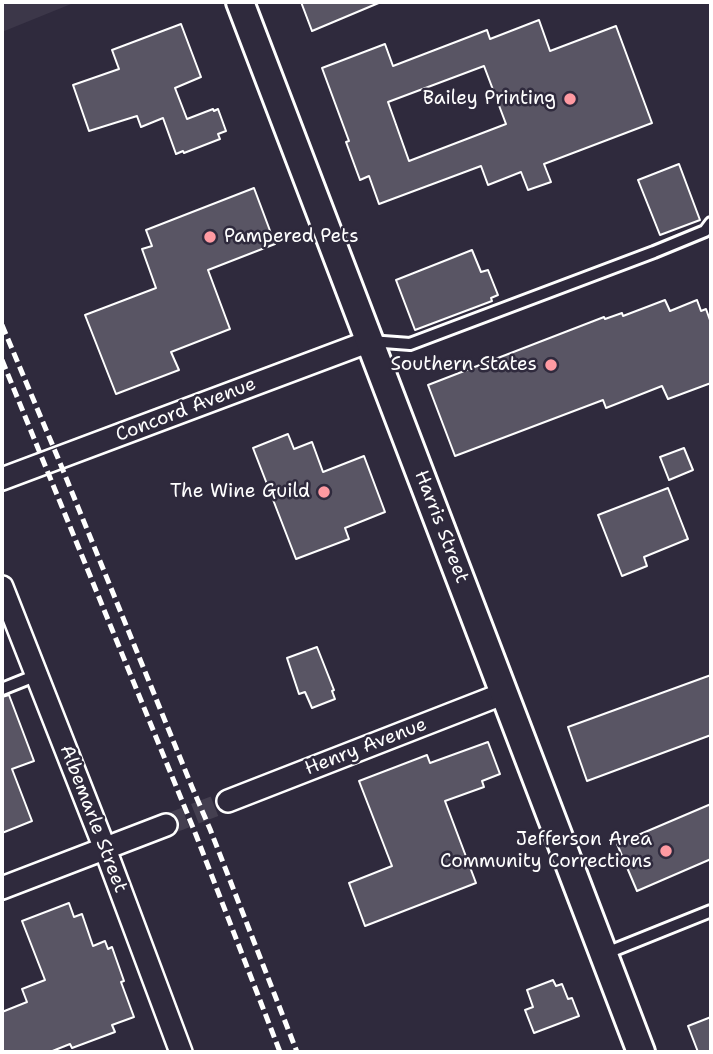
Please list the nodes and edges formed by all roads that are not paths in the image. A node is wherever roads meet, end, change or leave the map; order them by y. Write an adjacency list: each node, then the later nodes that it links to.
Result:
1 (240, 2): 3 (street, Harris Street)
2 (711, 223): 3 (lane)
3 (370, 341): 4 (street, Concord Avenue); 8 (street, Harris Street)
4 (2, 479)
5 (2, 587): 6 (street, Albemarle Street)
6 (37, 675): 7 (lane); 11 (street, Albemarle Street)
7 (2, 689)
8 (505, 694): 9 (street, Henry Avenue); 14 (street, Harris Street)
9 (228, 801)
10 (166, 825): 11 (street)
11 (105, 849): 12 (street); 15 (street, Albemarle Street)
12 (2, 887)
13 (711, 911): 14 (lane)
14 (604, 954): 16 (street, Harris Street)
15 (181, 1052)
16 (641, 1052)

